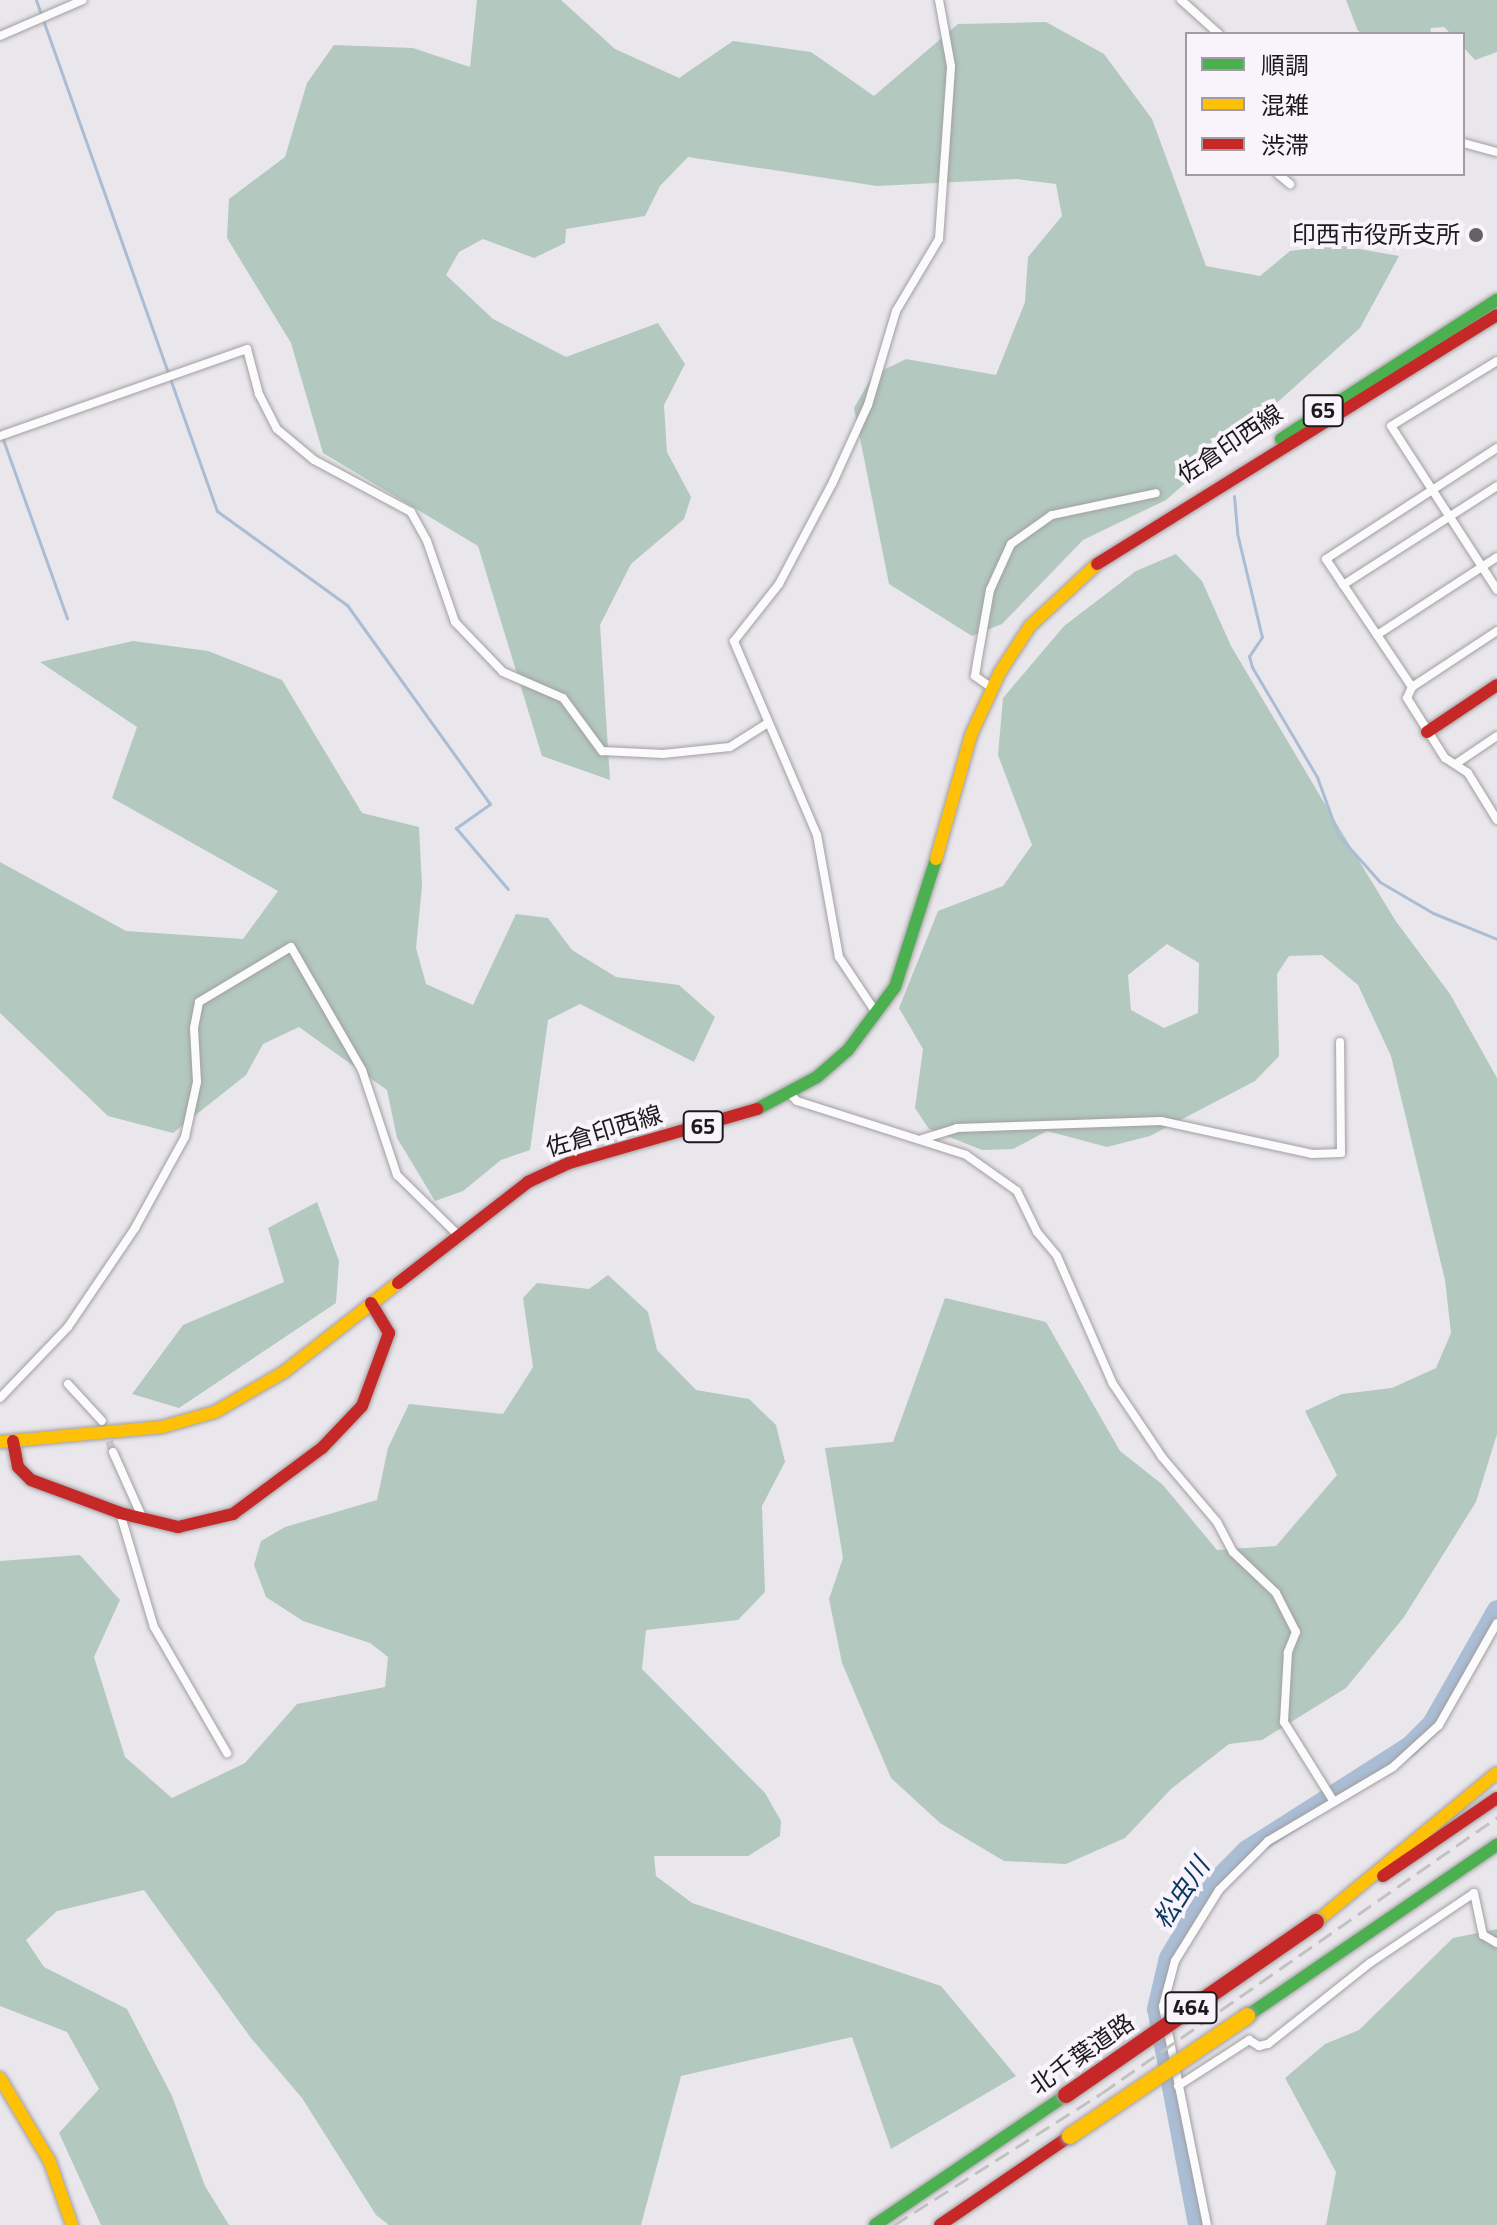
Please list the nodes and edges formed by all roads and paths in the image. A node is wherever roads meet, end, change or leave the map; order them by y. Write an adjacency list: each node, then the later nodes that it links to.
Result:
1 (83, 0): 5 (street)
2 (939, 0): 29 (street)
3 (1181, 0): 4 (street)
4 (1217, 32)
5 (0, 36)
6 (1465, 144): 7 (street)
7 (1497, 152)
8 (1280, 176): 9 (street)
9 (1290, 184)
10 (1497, 300): 19 (main road, 佐倉印西線 / 65)
11 (1497, 315): 19 (main road, 佐倉印西線 / 65)
12 (1497, 361): 16 (street)
13 (0, 436): 29 (street)
14 (1497, 448): 16 (street)
15 (1497, 486): 18 (street)
16 (1433, 490): 18 (street); 22 (street)
17 (1156, 493): 28 (street)
18 (1450, 516): 21 (street); 22 (street)
19 (1152, 527): 28 (main road, 佐倉印西線 / 65)
20 (1497, 557): 21 (street)
21 (1482, 566): 23 (street); 25 (street)
22 (1343, 585): 25 (street)
23 (1497, 590)
24 (1497, 631): 27 (street)
25 (1377, 635): 27 (street)
26 (1497, 685): 30 (main road)
27 (1412, 687): 30 (street)
28 (992, 688): 34 (main road, 佐倉印西線 / 65)
29 (768, 723): 34 (street)
30 (1427, 732): 32 (street)
31 (1497, 736): 32 (street)
32 (1457, 763): 33 (street)
33 (1496, 814)
34 (878, 1015): 36 (main road, 佐倉印西線 / 65)
35 (1340, 1042): 37 (street)
36 (790, 1094): 37 (street); 38 (main road, 佐倉印西線 / 65)
37 (921, 1139): 51 (street)
38 (456, 1233): 39 (main road, 佐倉印西線 / 65); 41 (street)
39 (371, 1303): 43 (main road, 佐倉印西線 / 65); 46 (main road)
40 (68, 1384): 42 (street)
41 (0, 1398)
42 (102, 1421)
43 (6, 1441): 45 (main road)
44 (113, 1452): 46 (street)
45 (120, 1513): 46 (main road); 48 (street)
46 (144, 1520)
47 (1497, 1623): 51 (street)
48 (227, 1753)
49 (1497, 1773): 54 (main road, 北千葉道路 / 464)
50 (1497, 1798): 54 (main road, 北千葉道路 / 464)
51 (1334, 1802): 58 (street)
52 (1497, 1845): 56 (main road, 464)
53 (1497, 1858): 56 (main road, 464)
54 (1316, 1922): 60 (main road, 北千葉道路 / 464, bridge)
55 (1497, 1943): 58 (street)
56 (1288, 1987): 61 (main road, 464, bridge)
57 (0, 2078): 59 (main road)
58 (1178, 2086): 62 (street)
59 (72, 2225)
60 (875, 2225)
61 (940, 2225)
62 (1207, 2225)

